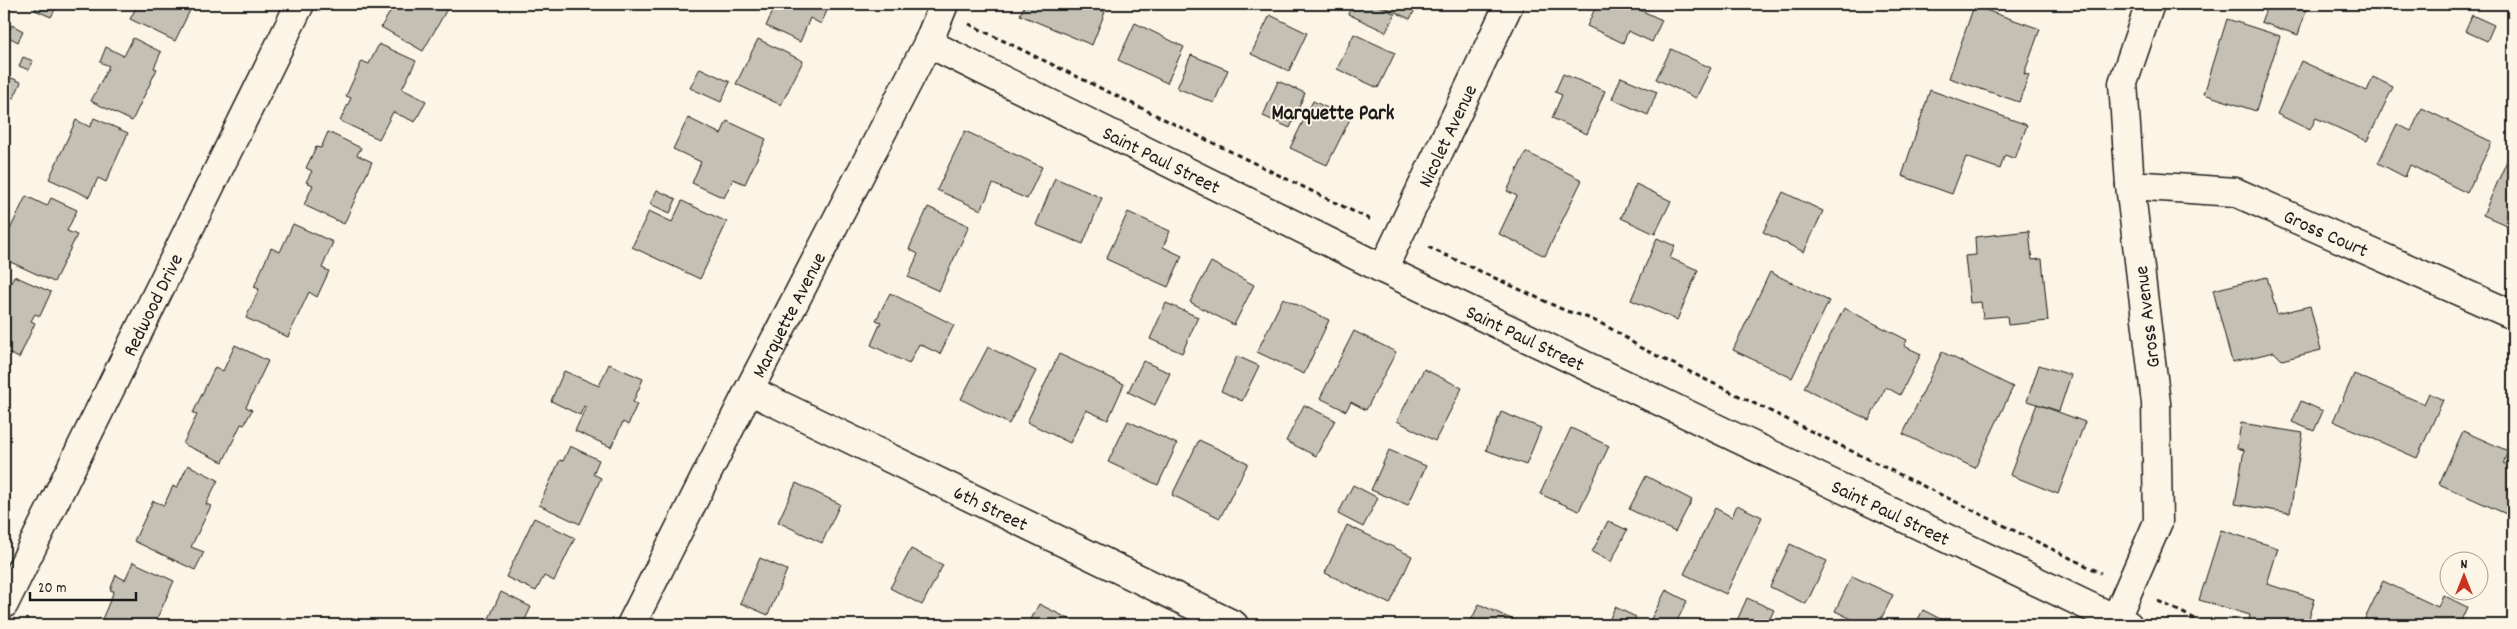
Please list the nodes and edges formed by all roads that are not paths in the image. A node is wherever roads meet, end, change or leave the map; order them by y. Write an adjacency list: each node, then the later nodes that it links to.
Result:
1 (300, 4): 10 (street, Redwood Drive)
2 (1509, 4): 7 (street, Nicolet Avenue)
3 (2150, 4): 6 (street, Gross Avenue)
4 (943, 6): 5 (street, Marquette Avenue)
5 (928, 43): 7 (street, Saint Paul Street); 9 (street, Marquette Avenue)
6 (2130, 185): 8 (street, Gross Court); 12 (street, Gross Avenue)
7 (1383, 269): 12 (street, Saint Paul Street)
8 (2513, 315)
9 (749, 390): 11 (street, 6th Street); 13 (street, Marquette Avenue)
10 (4, 604)
11 (1220, 622)
12 (2119, 623)
13 (631, 625)

